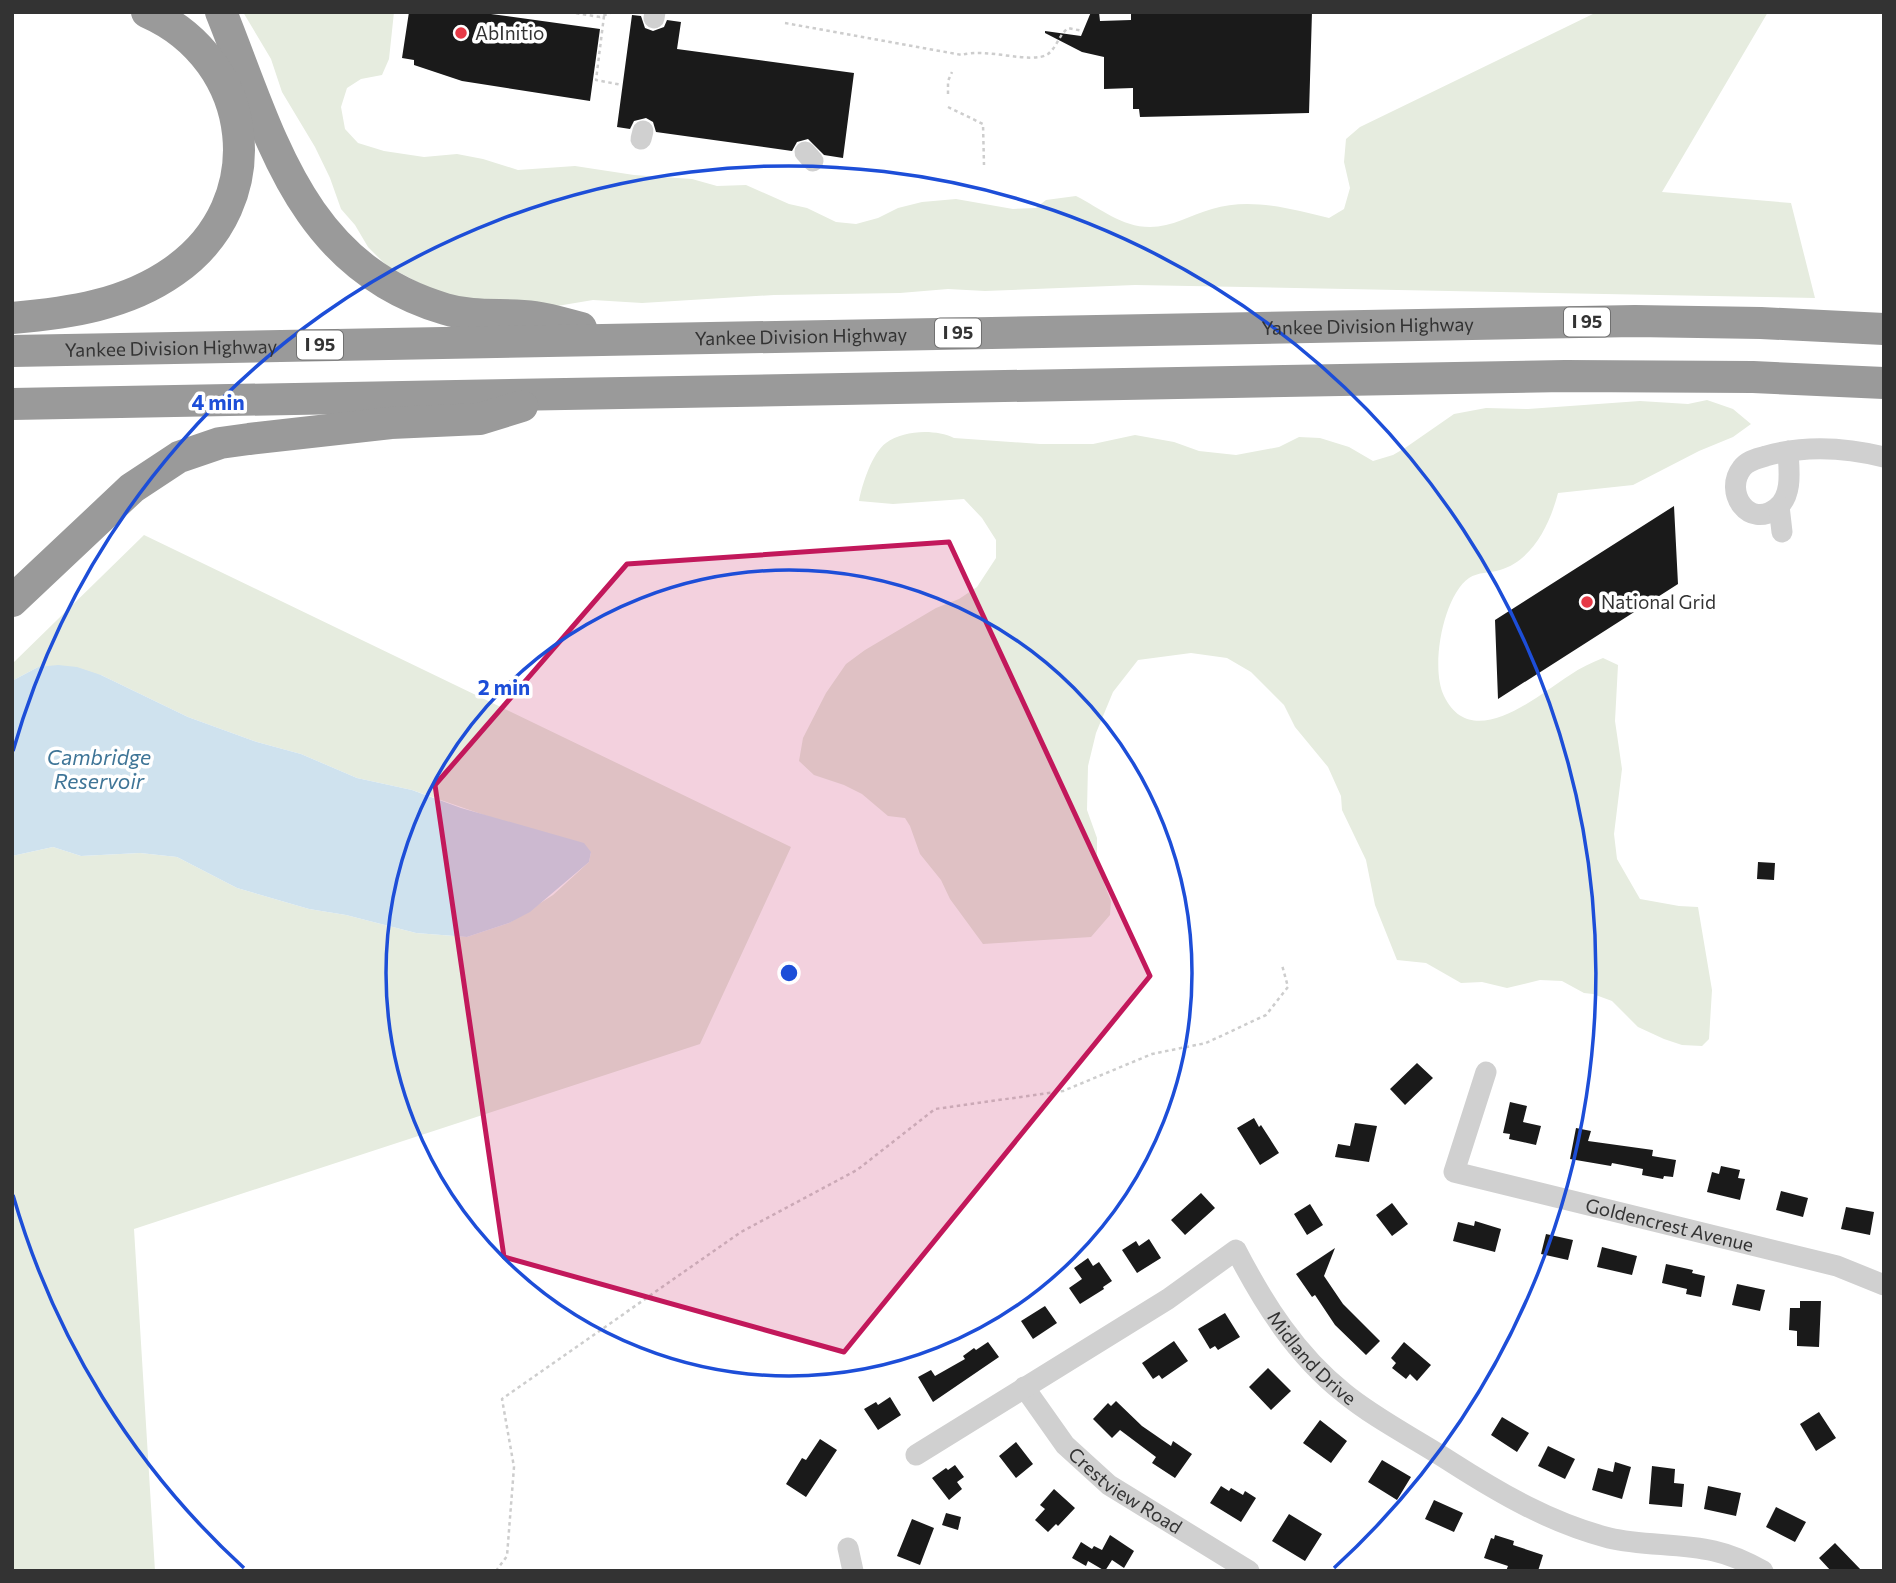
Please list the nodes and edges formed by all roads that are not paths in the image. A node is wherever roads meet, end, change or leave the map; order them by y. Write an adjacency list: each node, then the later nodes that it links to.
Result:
1 (147, 12): 3 (highway)
2 (221, 12): 5 (highway)
3 (12, 318)
4 (1884, 330): 5 (highway, Yankee Division Highway / I 95)
5 (627, 339): 6 (highway, Yankee Division Highway / I 95)
6 (12, 351)
7 (1884, 383): 8 (highway)
8 (562, 394): 9 (highway); 14 (highway)
9 (12, 404)
10 (1788, 452): 11 (street); 12 (street); 12 (street)
11 (1884, 457)
12 (1779, 506): 13 (street)
13 (1782, 533)
14 (12, 601)
15 (1486, 1072): 16 (street, Goldencrest Avenue)
16 (1884, 1284)
17 (1024, 1387): 18 (street, Midland Drive); 21 (street, Crestview Road); 22 (street, Midland Drive)
18 (916, 1455)
19 (848, 1548): 20 (street)
20 (853, 1571)
21 (1249, 1571)
22 (1763, 1571)

